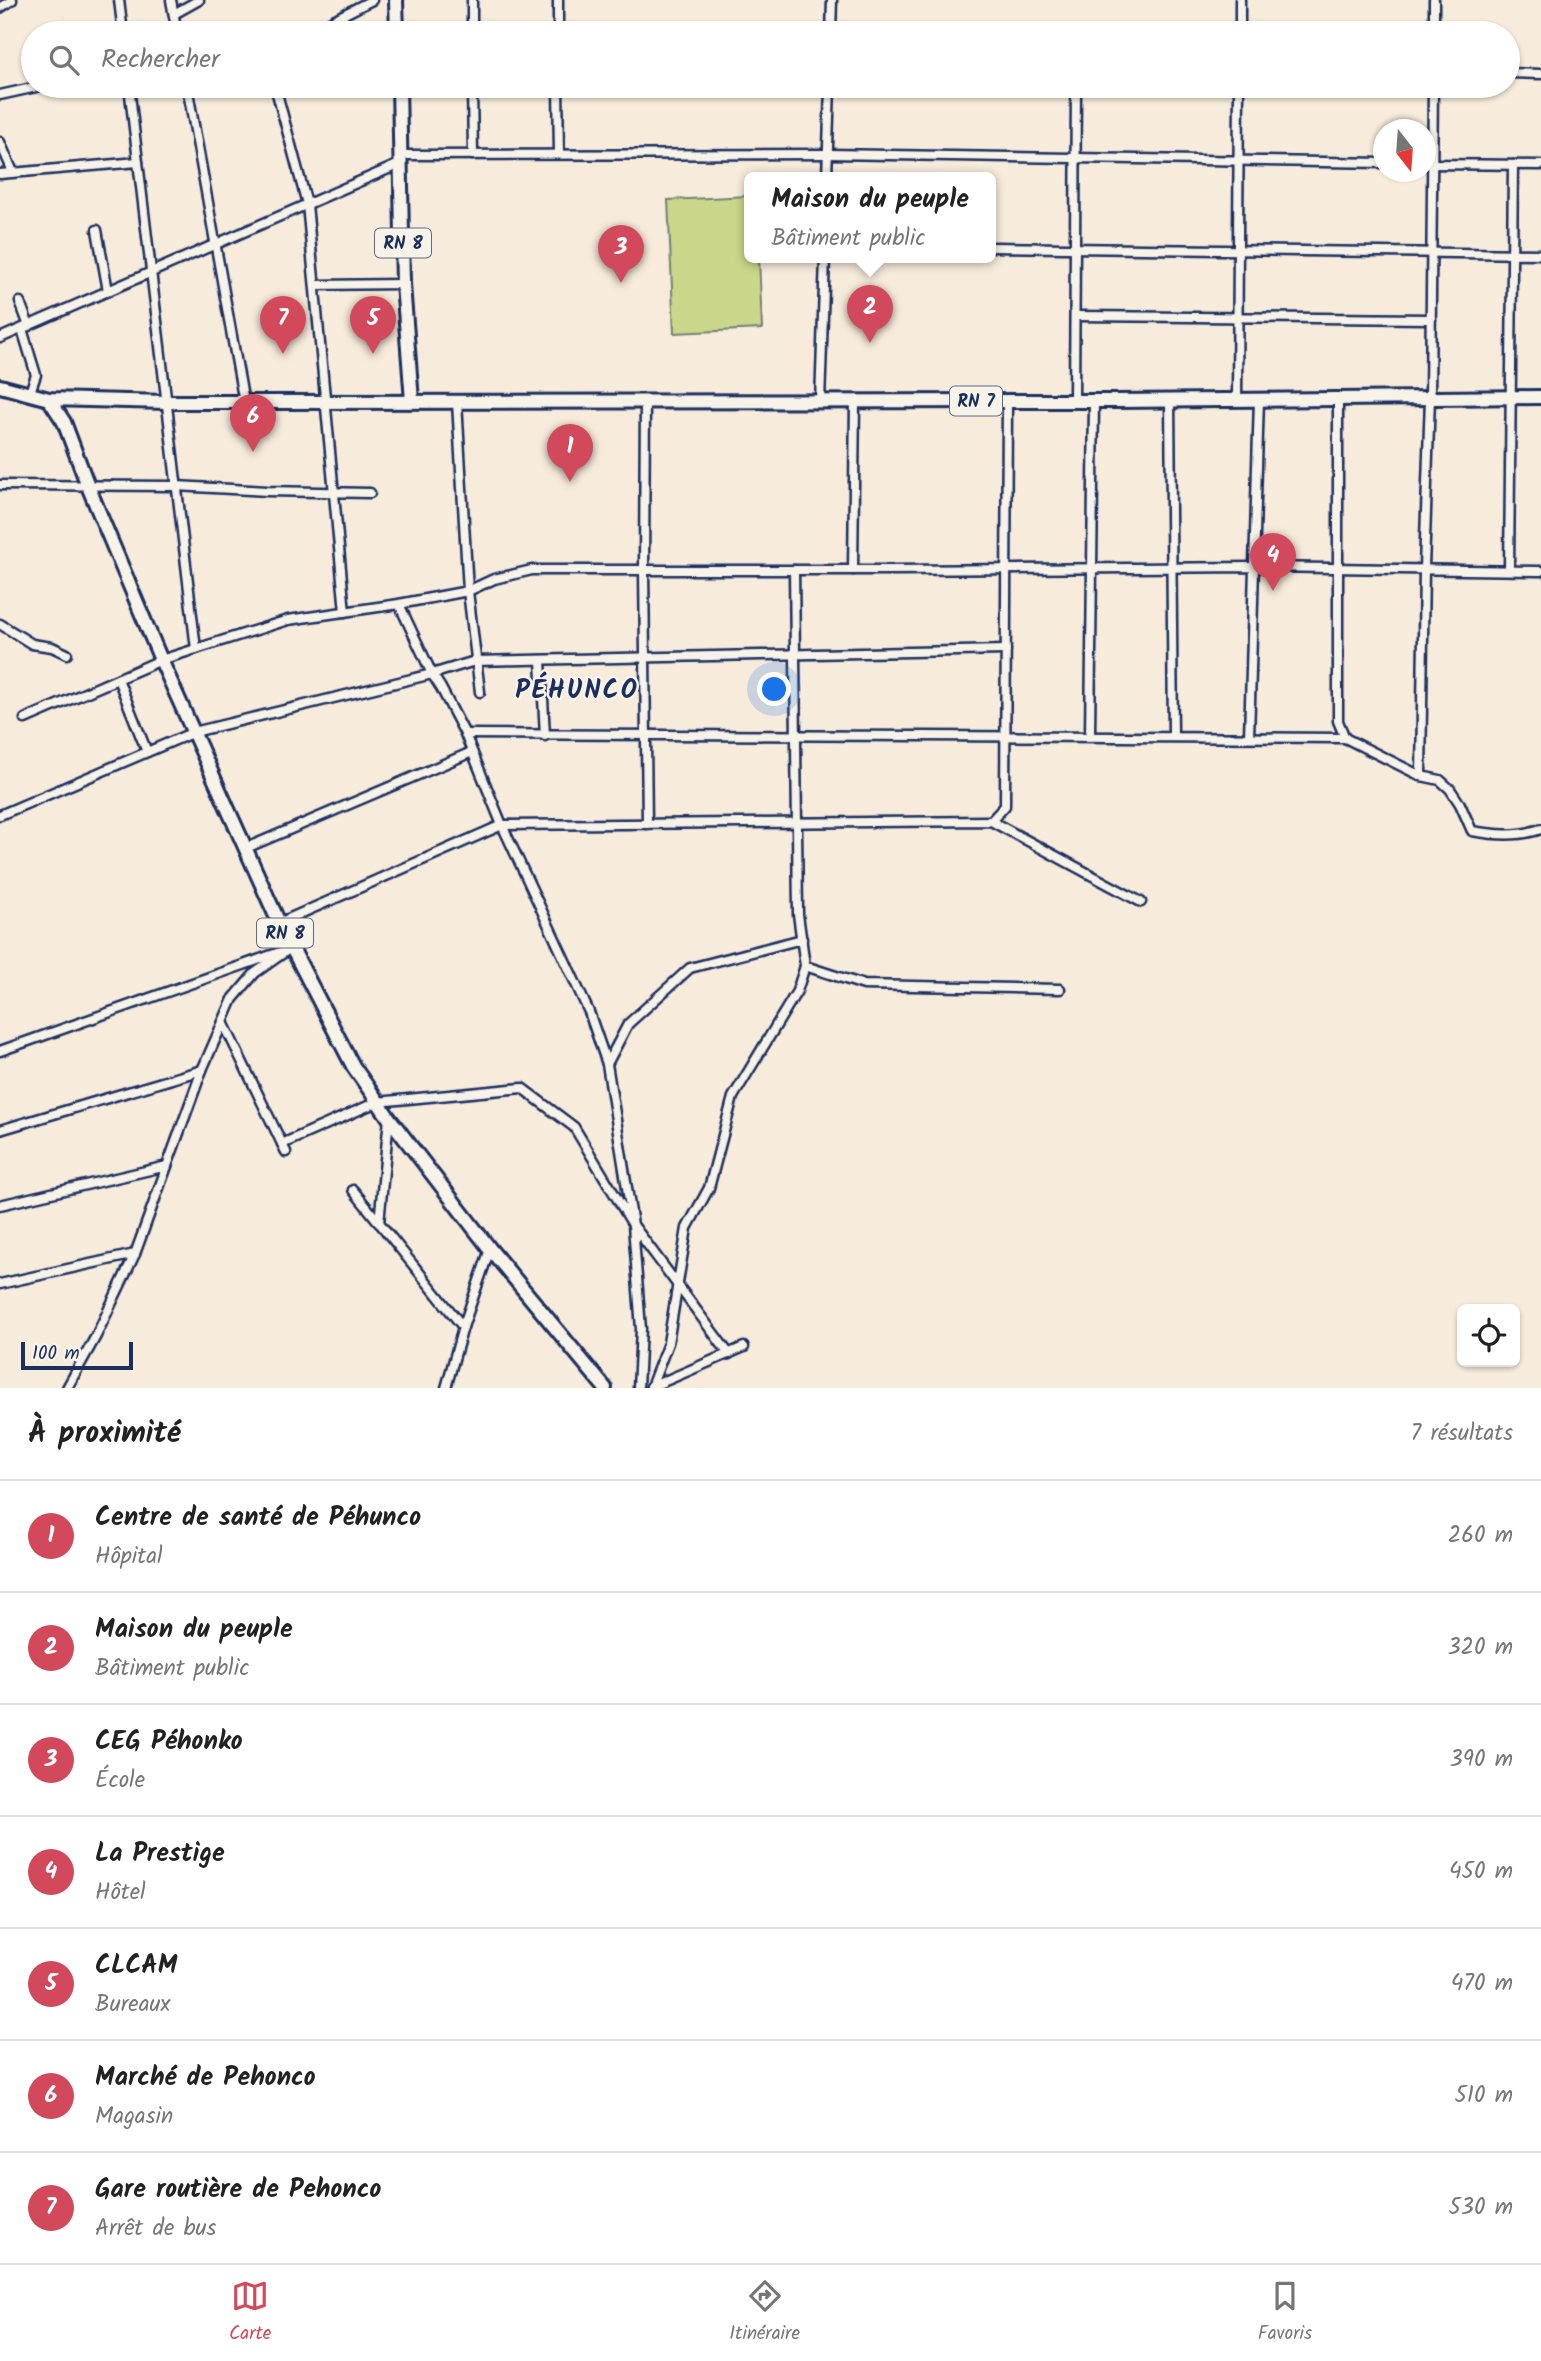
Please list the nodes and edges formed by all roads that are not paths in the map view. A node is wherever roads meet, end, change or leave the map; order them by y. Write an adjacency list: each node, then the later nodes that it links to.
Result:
1 (12, 0): 12 (street)
2 (119, 0): 14 (street)
3 (171, 0): 13 (street)
4 (199, 0): 13 (street)
5 (372, 0): 16 (street)
6 (396, 0): 17 (main road)
7 (472, 0): 18 (street)
8 (558, 0): 19 (street)
9 (832, 0): 20 (street)
10 (1240, 0): 21 (street)
11 (1434, 0): 22 (street)
12 (0, 8)
13 (174, 14): 15 (street)
14 (122, 21)
15 (175, 21)
16 (331, 21)
17 (397, 21)
18 (472, 21)
19 (558, 21)
20 (831, 21)
21 (1240, 21)
22 (1434, 21)
23 (1520, 74): 24 (street)
24 (1541, 74)
25 (21, 90): 26 (street)
26 (0, 95)
27 (130, 98): 45 (street)
28 (189, 98): 56 (street)
29 (278, 98): 54 (street)
30 (399, 98): 43 (main road, RN 8)
31 (472, 98): 40 (street)
32 (558, 98): 41 (street)
33 (830, 98): 39 (street)
34 (1076, 98): 42 (street)
35 (1239, 98): 44 (street)
36 (1432, 98): 37 (street)
37 (1431, 119)
38 (0, 142): 50 (street)
39 (828, 153): 41 (street); 42 (street); 51 (street)
40 (473, 155): 41 (street); 43 (street)
41 (559, 155)
42 (1076, 158): 44 (street); 58 (street)
43 (401, 159): 54 (street); 65 (main road, RN 8)
44 (1239, 161): 46 (street); 59 (street)
45 (138, 162): 50 (street); 64 (street)
46 (1373, 163)
47 (1436, 164): 48 (street)
48 (1513, 165): 49 (street); 61 (street)
49 (1541, 165)
50 (13, 172): 52 (street)
51 (827, 172)
52 (0, 174)
53 (1430, 182): 60 (street)
54 (307, 204): 56 (street); 66 (street)
55 (97, 230): 67 (street)
56 (215, 244): 64 (street); 94 (street)
57 (996, 247): 58 (street)
58 (1076, 248): 59 (street); 69 (street)
59 (1238, 250): 60 (street); 70 (street)
60 (1432, 252): 61 (street); 71 (street)
61 (1512, 253): 62 (street); 76 (street)
62 (1541, 254)
63 (824, 263): 86 (street)
64 (150, 273): 67 (street); 91 (street)
65 (403, 284): 66 (street); 85 (main road, RN 8)
66 (315, 285): 95 (street)
67 (108, 291): 72 (street)
68 (20, 302): 72 (street)
69 (1076, 316): 70 (street); 89 (street)
70 (1238, 317): 71 (street); 83 (street)
71 (1431, 319): 79 (street)
72 (25, 327): 73 (street); 75 (street)
73 (0, 338)
74 (0, 386): 75 (main road)
75 (29, 395): 78 (main road)
76 (1511, 397): 77 (main road, RN 7); 79 (main road, RN 7); 111 (street)
77 (1541, 397)
78 (49, 398): 84 (main road); 96 (main road, RN 8)
79 (1430, 398): 81 (main road, RN 7); 106 (street)
80 (1259, 399): 81 (main road, RN 7); 83 (main road, RN 7); 102 (street)
81 (1338, 399): 103 (street)
82 (1170, 400): 83 (main road, RN 7); 90 (main road, RN 7); 105 (street)
83 (1237, 400)
84 (76, 401): 91 (main road); 96 (main road)
85 (411, 401): 92 (main road, RN 7); 95 (main road)
86 (820, 401): 87 (main road, RN 7); 93 (main road, RN 7)
87 (855, 401): 88 (main road, RN 7); 110 (street)
88 (1007, 401): 89 (main road, RN 7); 107 (street)
89 (1074, 401): 90 (main road, RN 7)
90 (1094, 401): 104 (street)
91 (167, 402): 94 (main road); 99 (street)
92 (457, 402): 93 (main road, RN 7); 113 (street)
93 (645, 402): 108 (street)
94 (244, 403): 95 (main road)
95 (324, 403): 100 (street)
96 (64, 422): 98 (main road, RN 8)
97 (0, 485): 98 (street)
98 (88, 486): 99 (street); 122 (main road, RN 8)
99 (176, 486): 100 (street); 117 (street)
100 (333, 492): 101 (street); 115 (street)
101 (370, 493)
102 (1254, 567): 103 (street); 105 (street); 137 (street)
103 (1339, 567): 106 (street); 138 (street)
104 (1092, 568): 105 (street); 107 (street); 135 (street)
105 (1171, 568): 136 (street)
106 (1424, 568): 111 (street); 141 (street)
107 (1007, 569): 110 (street); 118 (street)
108 (644, 570): 109 (street); 113 (street); 121 (street)
109 (793, 570): 110 (street); 120 (street)
110 (853, 570)
111 (1509, 570): 112 (street)
112 (1541, 571)
113 (468, 591): 114 (street); 124 (street)
114 (399, 604): 115 (street); 125 (street)
115 (345, 612): 117 (street)
116 (0, 624): 119 (street)
117 (195, 649): 122 (street)
118 (1006, 650): 120 (street); 132 (street)
119 (67, 654)
120 (795, 655): 121 (street); 131 (street)
121 (645, 658): 123 (street); 134 (street)
122 (161, 660): 126 (street); 129 (main road, RN 8)
123 (541, 660): 124 (street); 133 (street)
124 (475, 661): 125 (street); 127 (street)
125 (432, 674): 129 (street); 130 (street)
126 (118, 679): 128 (street); 139 (street)
127 (480, 692)
128 (25, 719)
129 (194, 733): 139 (street); 148 (main road, RN 8)
130 (465, 734): 133 (street); 140 (street)
131 (796, 735): 132 (street); 134 (street); 144 (street)
132 (1006, 735): 135 (street); 143 (street)
133 (545, 736): 134 (street)
134 (646, 736): 145 (street)
135 (1090, 736): 136 (street)
136 (1173, 736): 137 (street)
137 (1249, 737): 138 (street)
138 (1345, 738): 141 (street)
139 (147, 752): 142 (street)
140 (472, 752): 146 (street); 148 (street)
141 (1421, 776): 147 (street)
142 (0, 815)
143 (991, 821): 144 (street); 149 (street)
144 (797, 822): 145 (street); 151 (street)
145 (647, 824): 146 (street)
146 (502, 825): 150 (street); 157 (street)
147 (1541, 829)
148 (246, 848): 150 (main road, RN 8)
149 (1141, 902)
150 (279, 923): 152 (main road, RN 8)
151 (802, 939): 153 (street); 157 (street)
152 (292, 947): 155 (street); 156 (street); 159 (main road, RN 8)
153 (805, 966): 154 (street); 170 (street)
154 (1060, 989)
155 (223, 1022): 158 (street); 159 (street)
156 (0, 1051)
157 (607, 1064): 166 (street)
158 (202, 1070): 161 (street); 162 (street)
159 (377, 1102): 160 (main road, RN 8); 166 (street)
160 (389, 1118): 165 (street); 167 (main road, RN 8)
161 (0, 1130)
162 (167, 1166): 164 (street); 168 (street)
163 (353, 1190): 165 (street)
164 (0, 1205)
165 (379, 1223): 171 (street)
166 (633, 1225): 170 (street); 178 (street)
167 (490, 1250): 171 (street); 177 (main road, RN 8)
168 (135, 1254): 169 (street); 175 (street)
169 (0, 1284)
170 (677, 1284): 173 (street); 174 (street)
171 (463, 1327): 176 (street)
172 (744, 1348): 173 (street)
173 (729, 1354): 174 (street)
174 (650, 1387)
175 (67, 1388)
176 (446, 1388)
177 (605, 1388)
178 (638, 1388)

